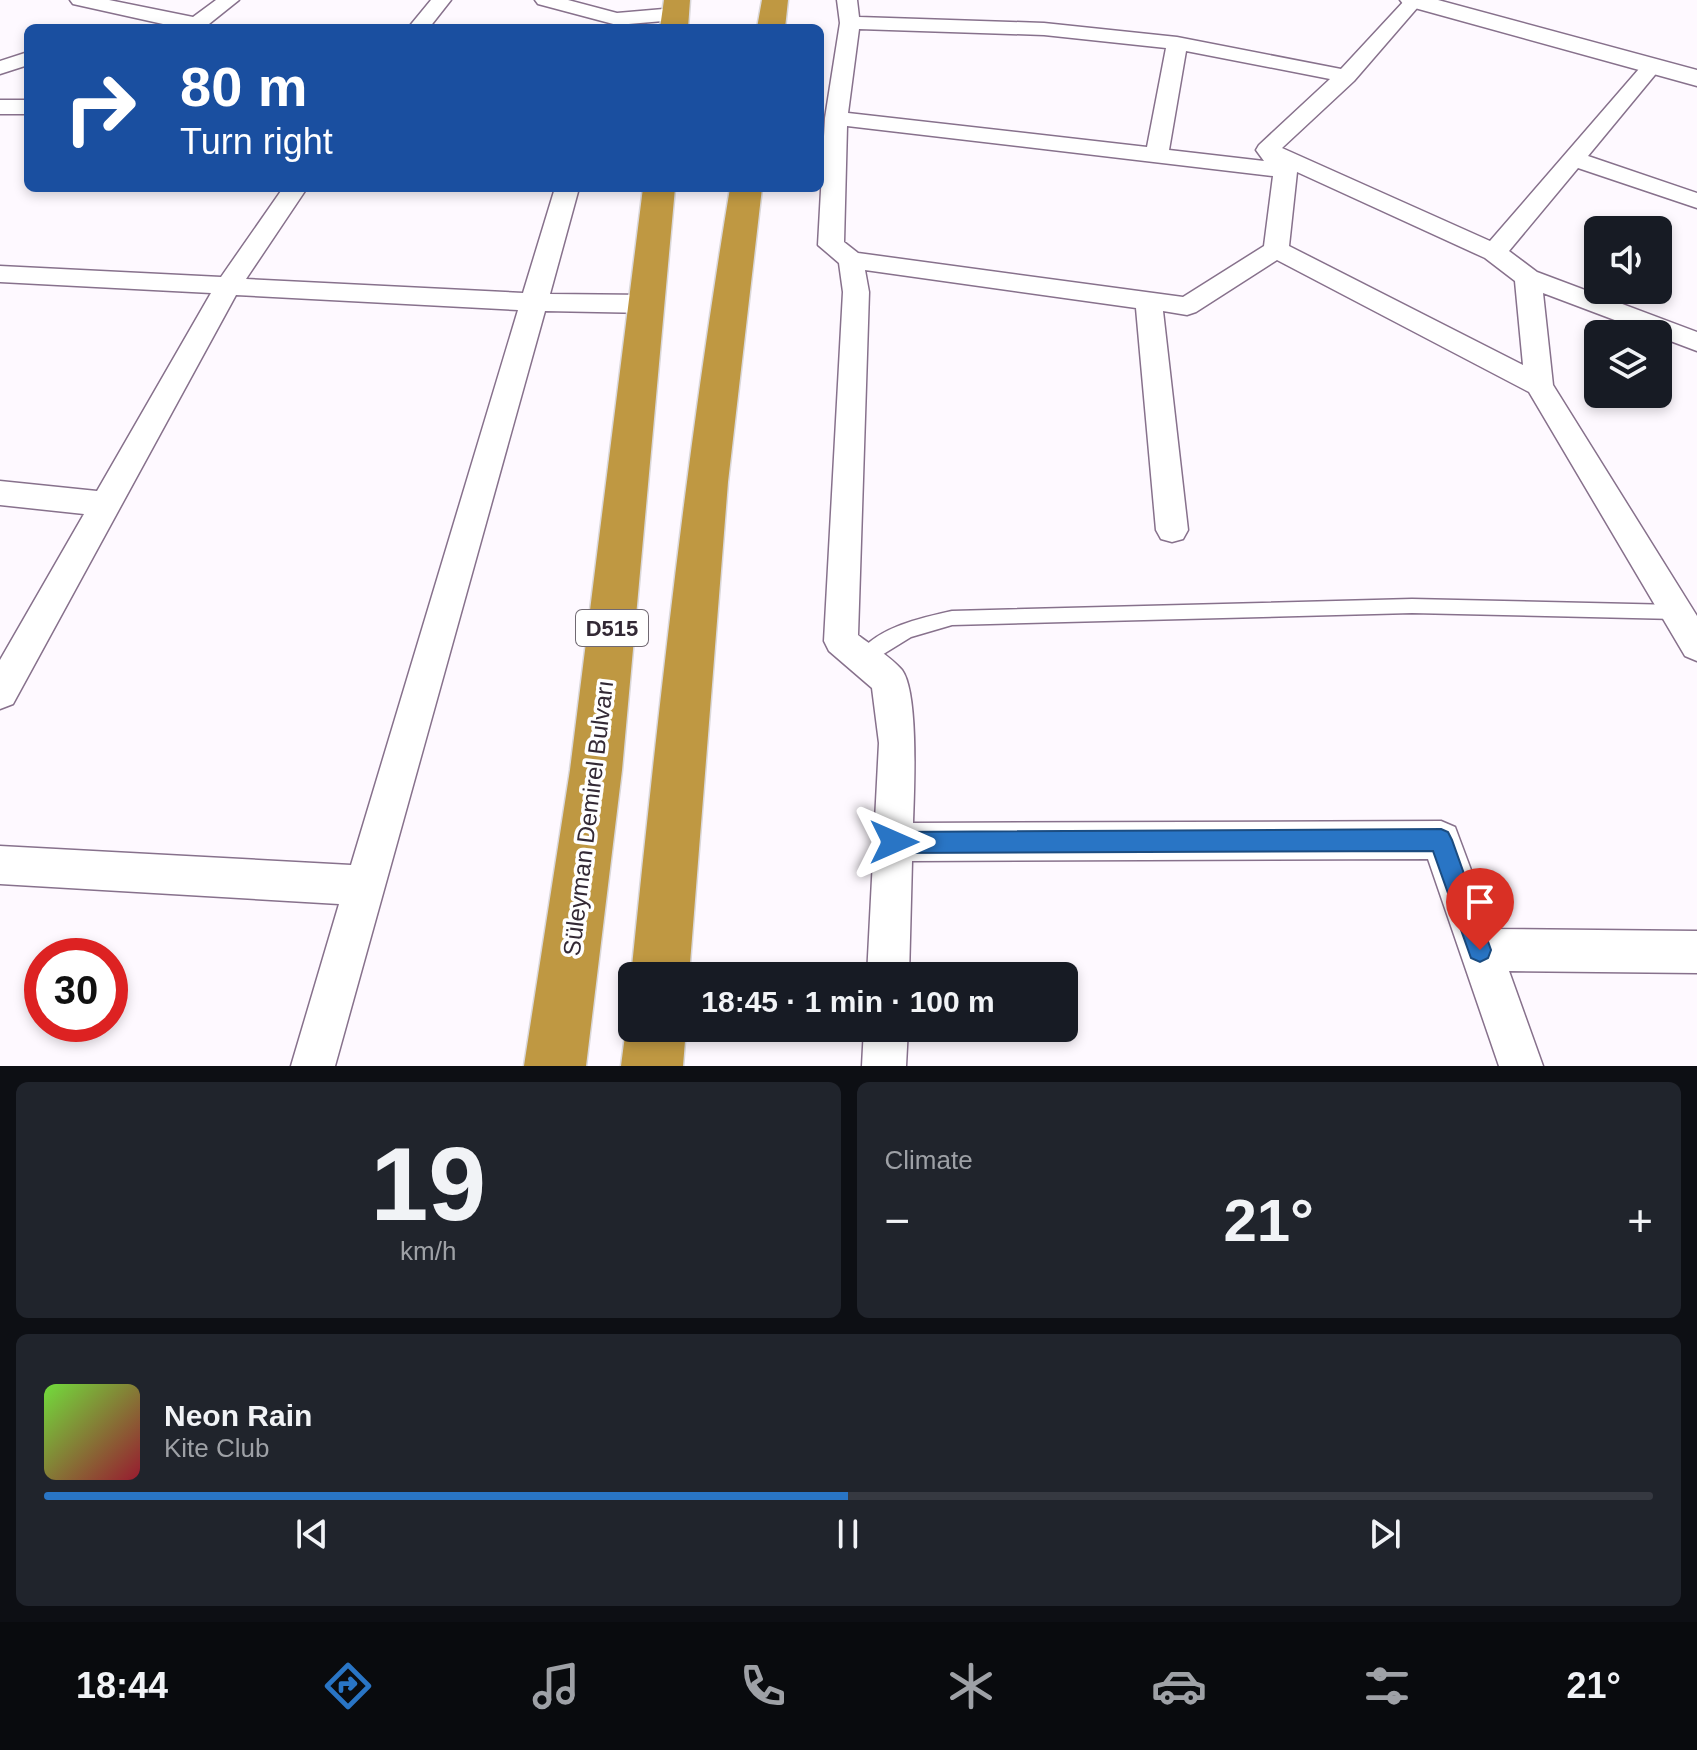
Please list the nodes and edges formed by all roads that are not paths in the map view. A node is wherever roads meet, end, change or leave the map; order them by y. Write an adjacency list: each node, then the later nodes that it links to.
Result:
1 (80, 0): 7 (street)
2 (229, 0): 12 (street)
3 (441, 0): 13 (street)
4 (545, 0): 14 (street)
5 (775, 0): 15 (highway)
6 (1414, 0): 18 (street); 20 (street)
7 (132, 11): 10 (street); 11 (street)
8 (849, 12): 16 (street); 24 (street)
9 (676, 14): 14 (street)
10 (107, 24)
11 (186, 24)
12 (197, 24)
13 (421, 24)
14 (616, 24)
15 (772, 24)
16 (1177, 43): 20 (street); 26 (street)
17 (24, 59): 19 (street)
18 (1652, 66): 21 (street); 27 (street)
19 (0, 68)
20 (1346, 76): 25 (street)
21 (1697, 78)
22 (0, 107): 23 (street)
23 (24, 107)
24 (836, 118): 26 (street); 36 (street)
25 (1267, 150): 28 (street); 35 (street)
26 (1157, 155): 28 (street)
27 (1575, 159): 33 (street); 35 (street)
28 (1285, 170): 34 (street)
29 (292, 192): 39 (street)
30 (566, 192): 41 (street)
31 (659, 192): 42 (highway, Süleyman Demirel Bulvarı / D515)
32 (745, 192): 57 (highway)
33 (1697, 201)
34 (1276, 249): 40 (street); 44 (street)
35 (1494, 252): 38 (street)
36 (851, 260): 40 (street); 50 (street)
37 (0, 274): 39 (street)
38 (1528, 278): 43 (street); 44 (street)
39 (228, 286): 41 (street); 46 (street)
40 (1149, 301): 47 (street)
41 (533, 302): 42 (street); 54 (street)
42 (649, 304): 62 (highway, Süleyman Demirel Bulvarı / D515)
43 (1697, 342)
44 (1539, 385): 48 (street)
45 (0, 493): 46 (street)
46 (106, 504): 51 (street)
47 (1172, 530)
48 (1676, 612): 49 (street); 50 (lane)
49 (1697, 646)
50 (864, 659): 52 (street)
51 (0, 693)
52 (894, 842): 55 (street); 58 (street)
53 (0, 865): 54 (street)
54 (365, 886): 61 (street)
55 (1480, 950): 56 (street); 65 (street)
56 (1697, 952)
57 (661, 962)
58 (889, 962)
59 (655, 1042): 63 (highway)
60 (885, 1042): 64 (street)
61 (313, 1066)
62 (555, 1066)
63 (652, 1066)
64 (884, 1066)
65 (1521, 1066)

